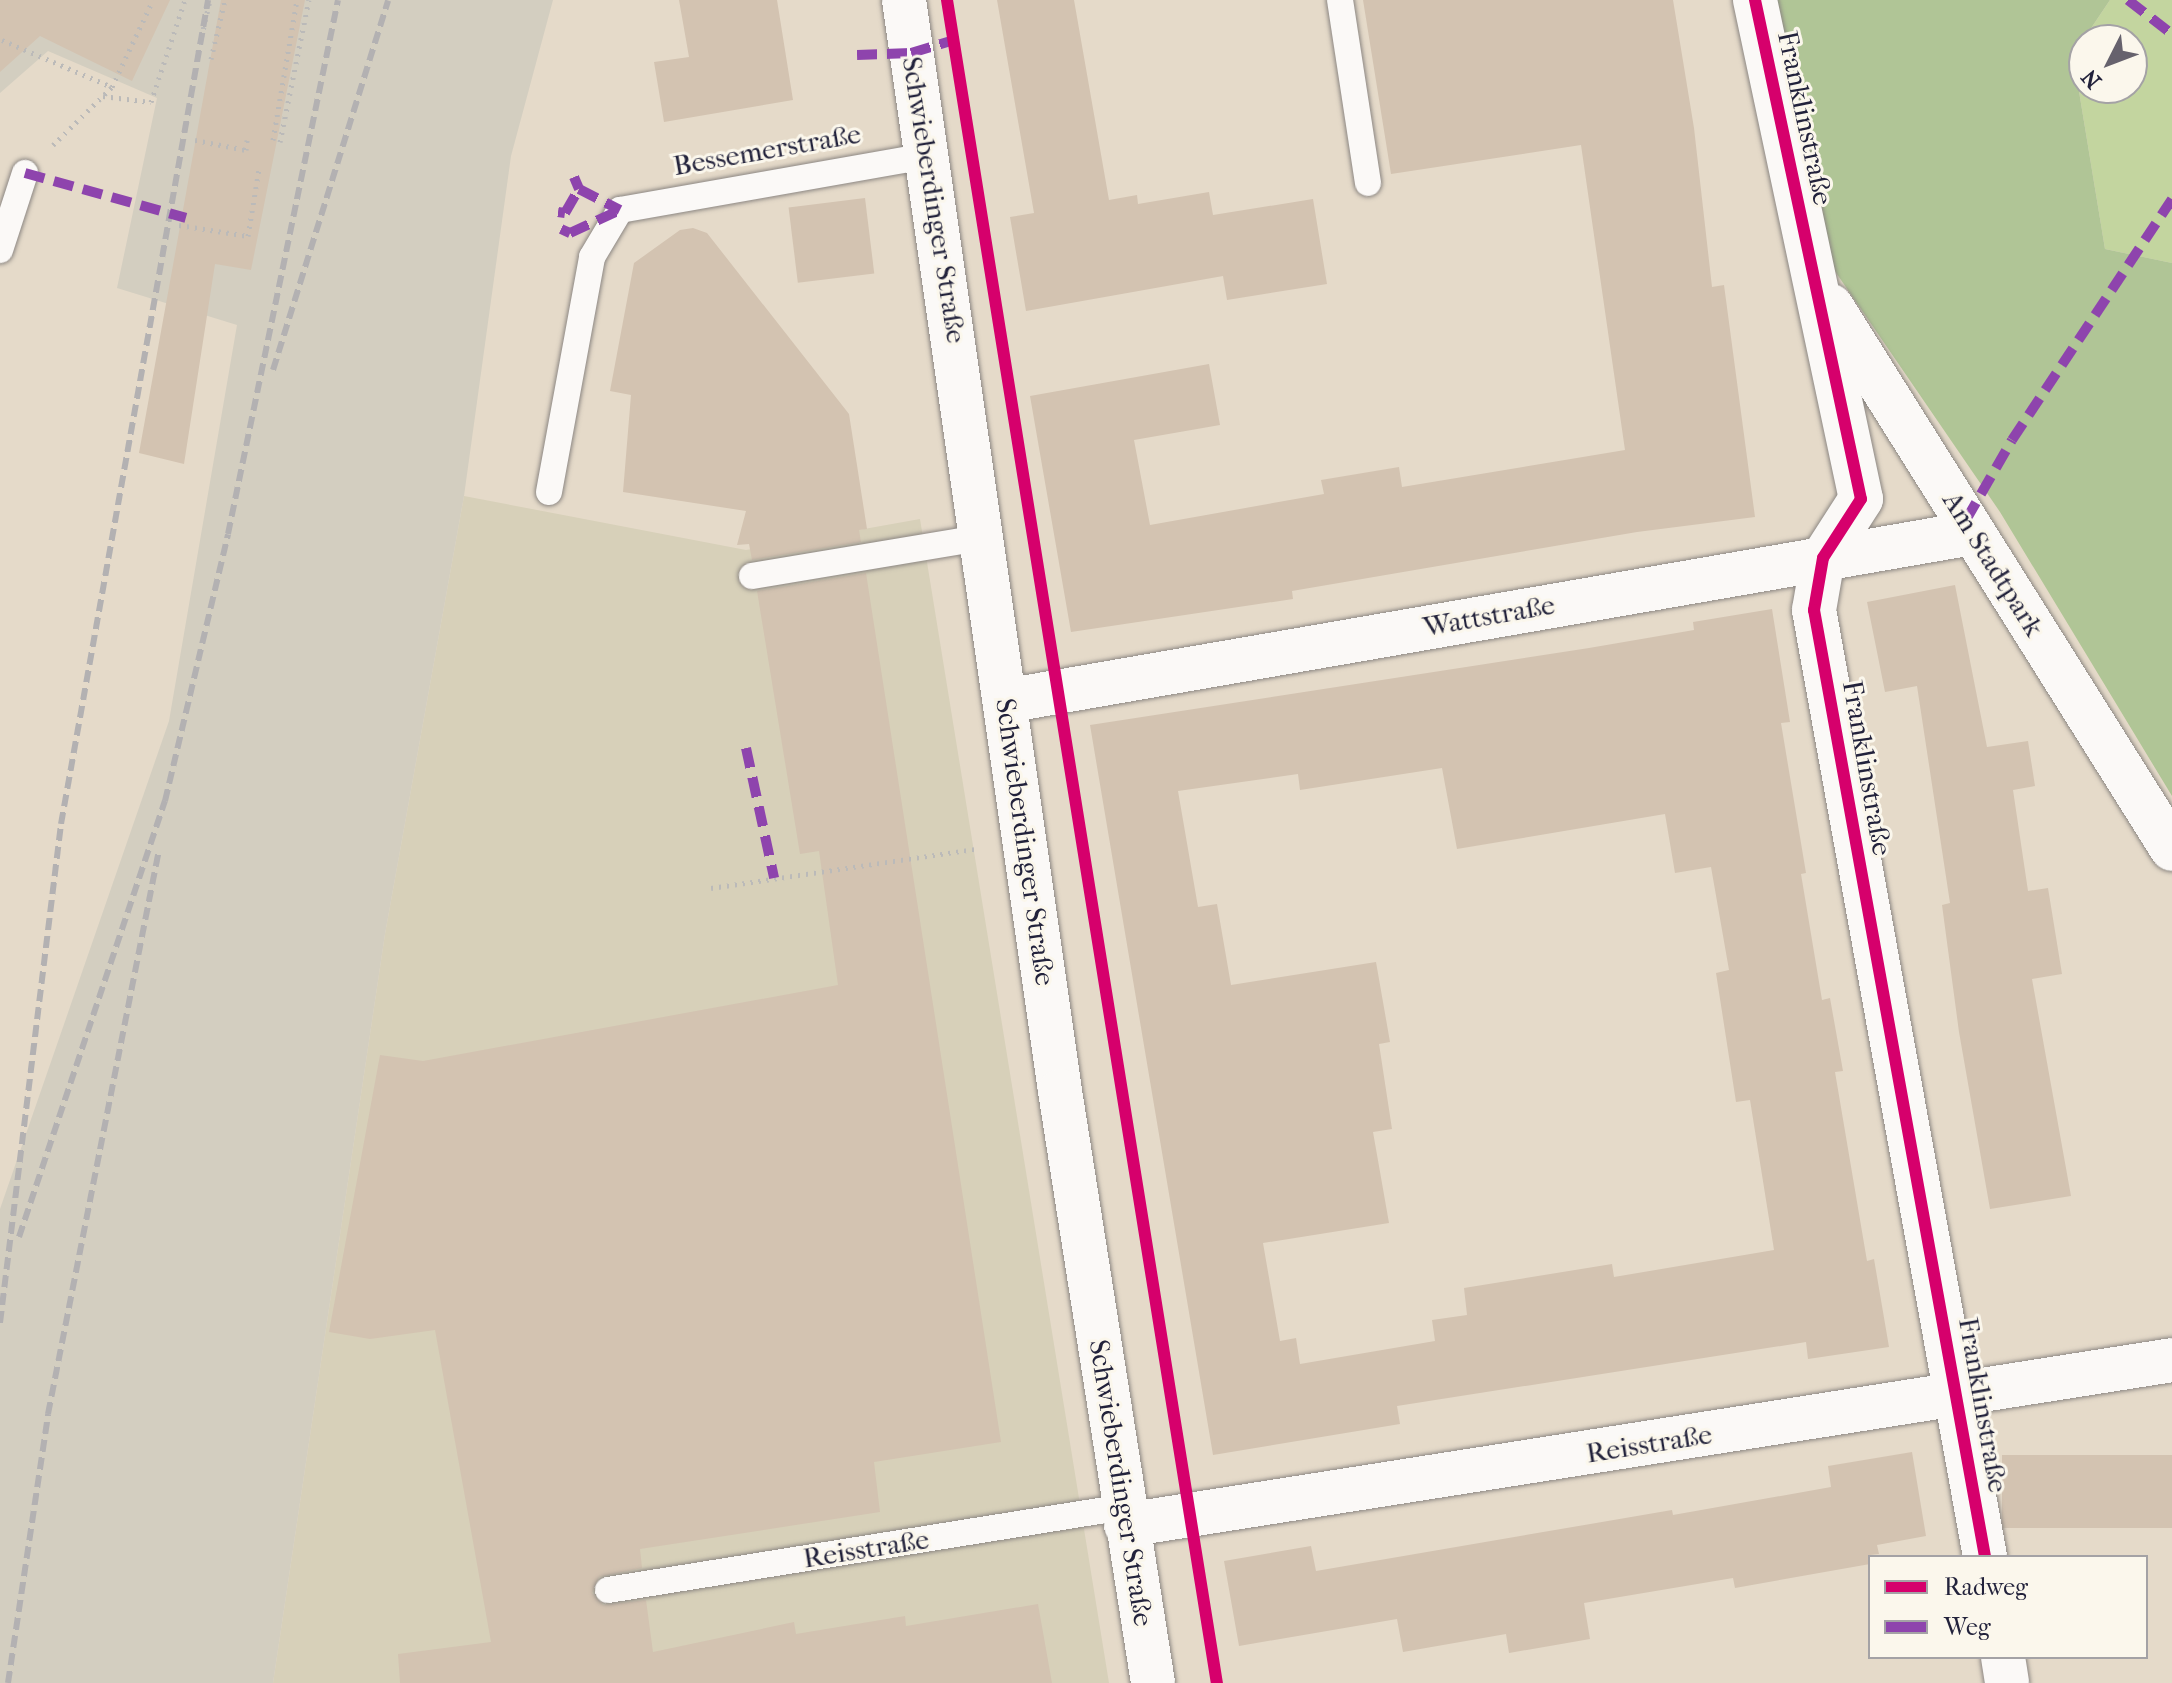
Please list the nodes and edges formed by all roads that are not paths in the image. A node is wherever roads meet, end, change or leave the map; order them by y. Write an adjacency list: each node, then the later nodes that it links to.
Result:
1 (904, 0): 4 (street, Schwieberdinger Straße)
2 (1340, 0): 6 (lane)
3 (1755, 0): 8 (street, Franklinstraße)
4 (926, 156): 9 (lane, Bessemerstraße); 11 (street, Schwieberdinger Straße)
5 (25, 173): 7 (lane)
6 (1368, 183)
7 (0, 250)
8 (1815, 280): 10 (street, Am Stadtpark); 12 (street, Franklinstraße)
9 (549, 492)
10 (1973, 533): 12 (street, Wattstraße); 15 (street, Am Stadtpark)
11 (984, 537): 13 (lane); 14 (street, Schwieberdinger Straße)
12 (1823, 558): 14 (street, Wattstraße); 17 (street, Franklinstraße)
13 (752, 576)
14 (1005, 701): 18 (street, Schwieberdinger Straße)
15 (2172, 849)
16 (2172, 1360): 17 (street, Reisstraße)
17 (1958, 1397): 18 (street, Reisstraße); 19 (street, Franklinstraße)
18 (1125, 1516): 20 (lane, Reisstraße); 22 (street, Schwieberdinger Straße)
19 (1985, 1555)
20 (608, 1590)
21 (2003, 1659): 23 (street)
22 (1153, 1683)
23 (2007, 1683)

